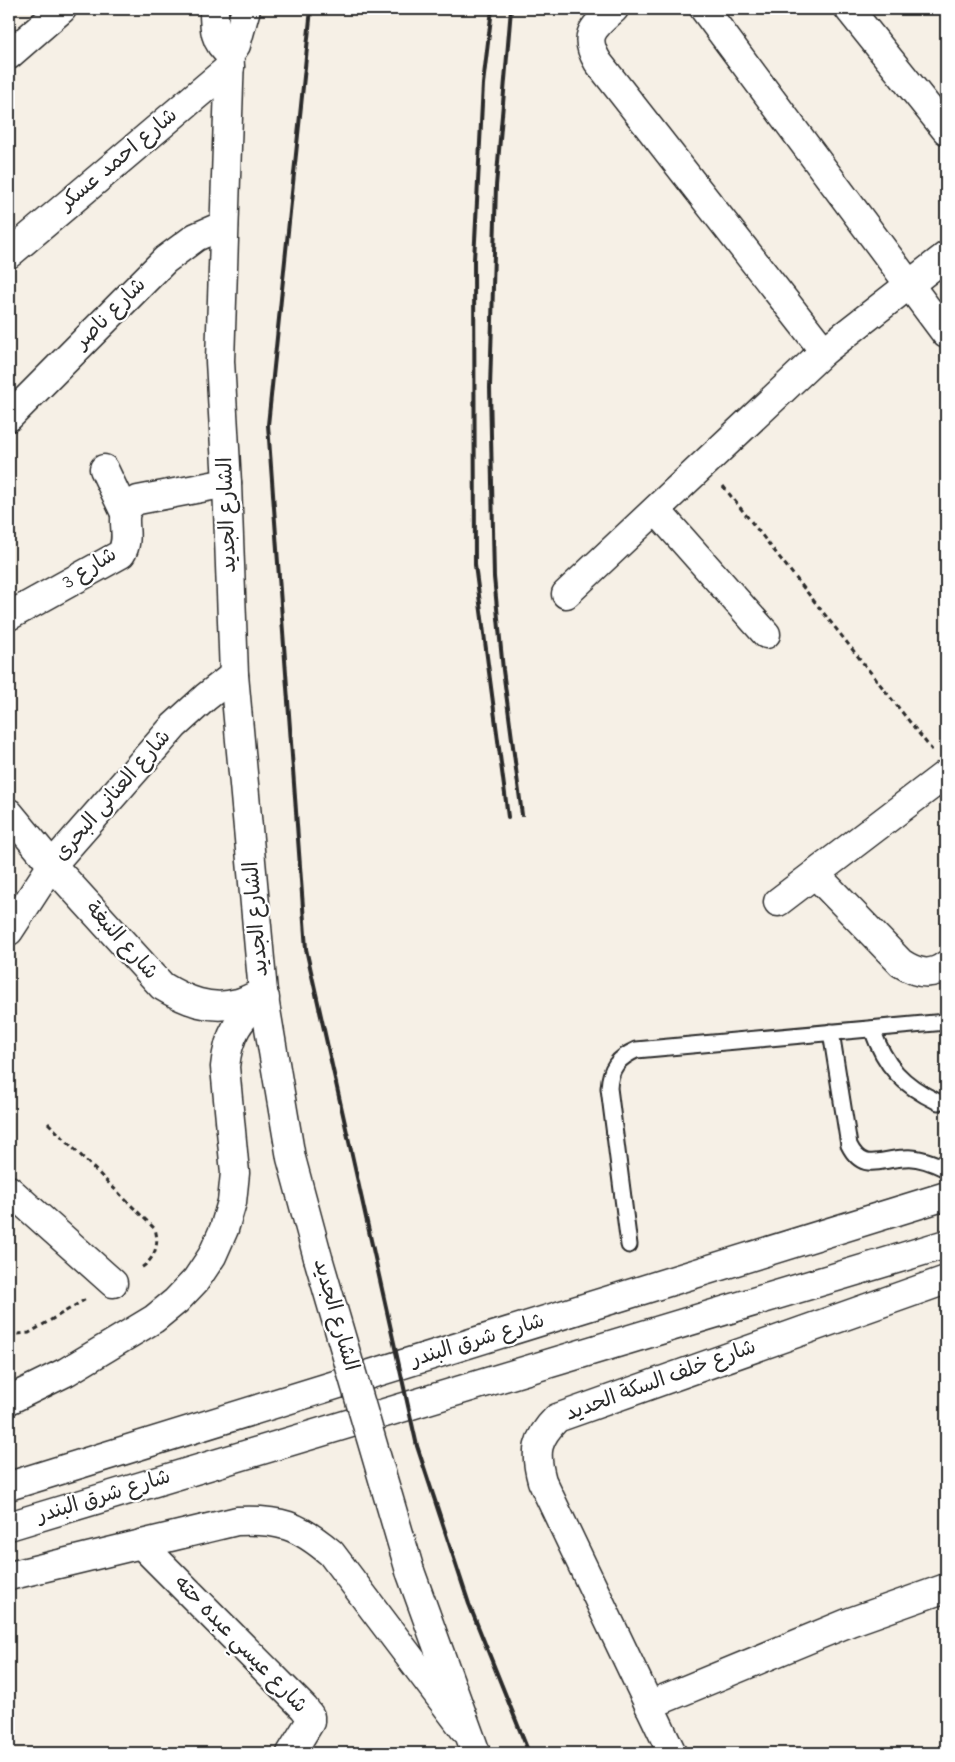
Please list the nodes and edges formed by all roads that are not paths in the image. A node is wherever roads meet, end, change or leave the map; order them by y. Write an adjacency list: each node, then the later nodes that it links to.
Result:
1 (62, 9): 7 (street)
2 (214, 9): 8 (street)
3 (246, 9): 8 (street, الشارع الجديد)
4 (704, 9): 13 (street)
5 (849, 9): 9 (street)
6 (606, 16): 15 (street)
7 (9, 55)
8 (230, 61): 10 (street, الشارع الجديد); 11 (street, شارع احمد عسكر)
9 (946, 130)
10 (224, 225): 16 (street, شارع ناصر); 18 (street, الشارع الجديد)
11 (9, 254)
12 (946, 256): 13 (street)
13 (908, 284): 14 (street); 15 (street)
14 (946, 334)
15 (824, 351): 19 (street)
16 (9, 418)
17 (104, 469): 20 (street)
18 (227, 483): 20 (street); 24 (street, الشارع الجديد)
19 (656, 510): 21 (street); 23 (street)
20 (125, 513): 22 (street, شارع 3)
21 (566, 594)
22 (9, 616)
23 (766, 634)
24 (234, 675): 27 (street, شارع العنانى البحرى); 32 (street, الشارع الجديد)
25 (940, 763): 28 (street)
26 (9, 813): 27 (street, شارع النبغة)
27 (52, 865): 30 (street, شارع العنانى البحرى); 32 (street, شارع النبغة)
28 (815, 874): 29 (street); 31 (street)
29 (778, 902)
30 (9, 931)
31 (946, 965)
32 (264, 995): 44 (street); 51 (street, الشارع الجديد, bridge)
33 (946, 1022): 34 (lane)
34 (872, 1029): 35 (lane); 36 (lane)
35 (831, 1032): 37 (lane); 41 (lane)
36 (938, 1102)
37 (946, 1169)
38 (9, 1190): 43 (street)
39 (946, 1196): 45 (street, شارع شرق البندر)
40 (946, 1244): 46 (street, شارع شرق البندر)
41 (629, 1245)
42 (946, 1280): 50 (street, شارع خلف السكة الحديد)
43 (113, 1283)
44 (9, 1400)
45 (9, 1486)
46 (9, 1526)
47 (141, 1544): 48 (street); 51 (street); 52 (street, شارع عيسي عبده حته)
48 (9, 1576)
49 (946, 1588): 50 (street)
50 (649, 1705): 53 (street, شارع خلف السكة الحديد)
51 (472, 1743)
52 (291, 1753)
53 (672, 1753)

